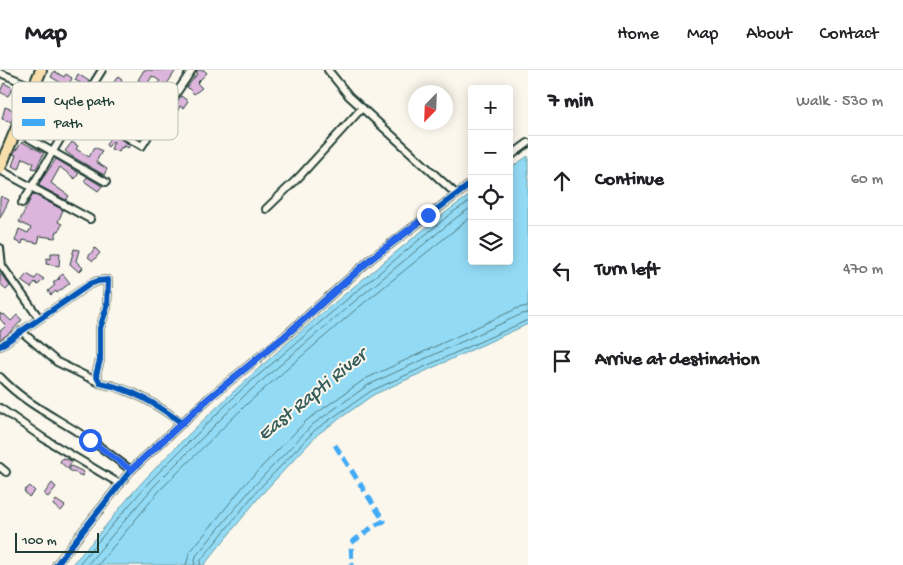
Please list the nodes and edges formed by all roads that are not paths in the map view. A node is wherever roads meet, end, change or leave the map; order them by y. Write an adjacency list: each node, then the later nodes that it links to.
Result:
1 (42, 70): 7 (main road)
2 (102, 70): 8 (street)
3 (192, 70): 9 (street)
4 (328, 70): 10 (street)
5 (0, 73): 6 (street)
6 (22, 82)
7 (36, 82)
8 (94, 82)
9 (178, 91)
10 (362, 108): 23 (street); 25 (street)
11 (12, 140): 19 (main road)
12 (33, 140): 17 (street)
13 (60, 140): 17 (street)
14 (132, 140): 15 (street)
15 (146, 140)
16 (528, 143): 18 (street)
17 (53, 151): 20 (street); 22 (street)
18 (513, 154)
19 (0, 169): 22 (street)
20 (106, 182)
21 (468, 186): 23 (street)
22 (32, 188): 24 (street); 26 (street)
23 (456, 194): 34 (street)
24 (22, 203)
25 (266, 209)
26 (90, 219)
27 (0, 248): 28 (street)
28 (39, 318): 29 (street); 32 (street)
29 (21, 331): 30 (street); 32 (street)
30 (0, 346)
31 (0, 377): 36 (street)
32 (100, 383): 34 (street)
33 (0, 408): 38 (street)
34 (182, 422): 36 (street)
35 (0, 467): 37 (street)
36 (131, 470): 38 (street)
37 (6, 472)
38 (120, 484): 39 (street)
39 (56, 565)

